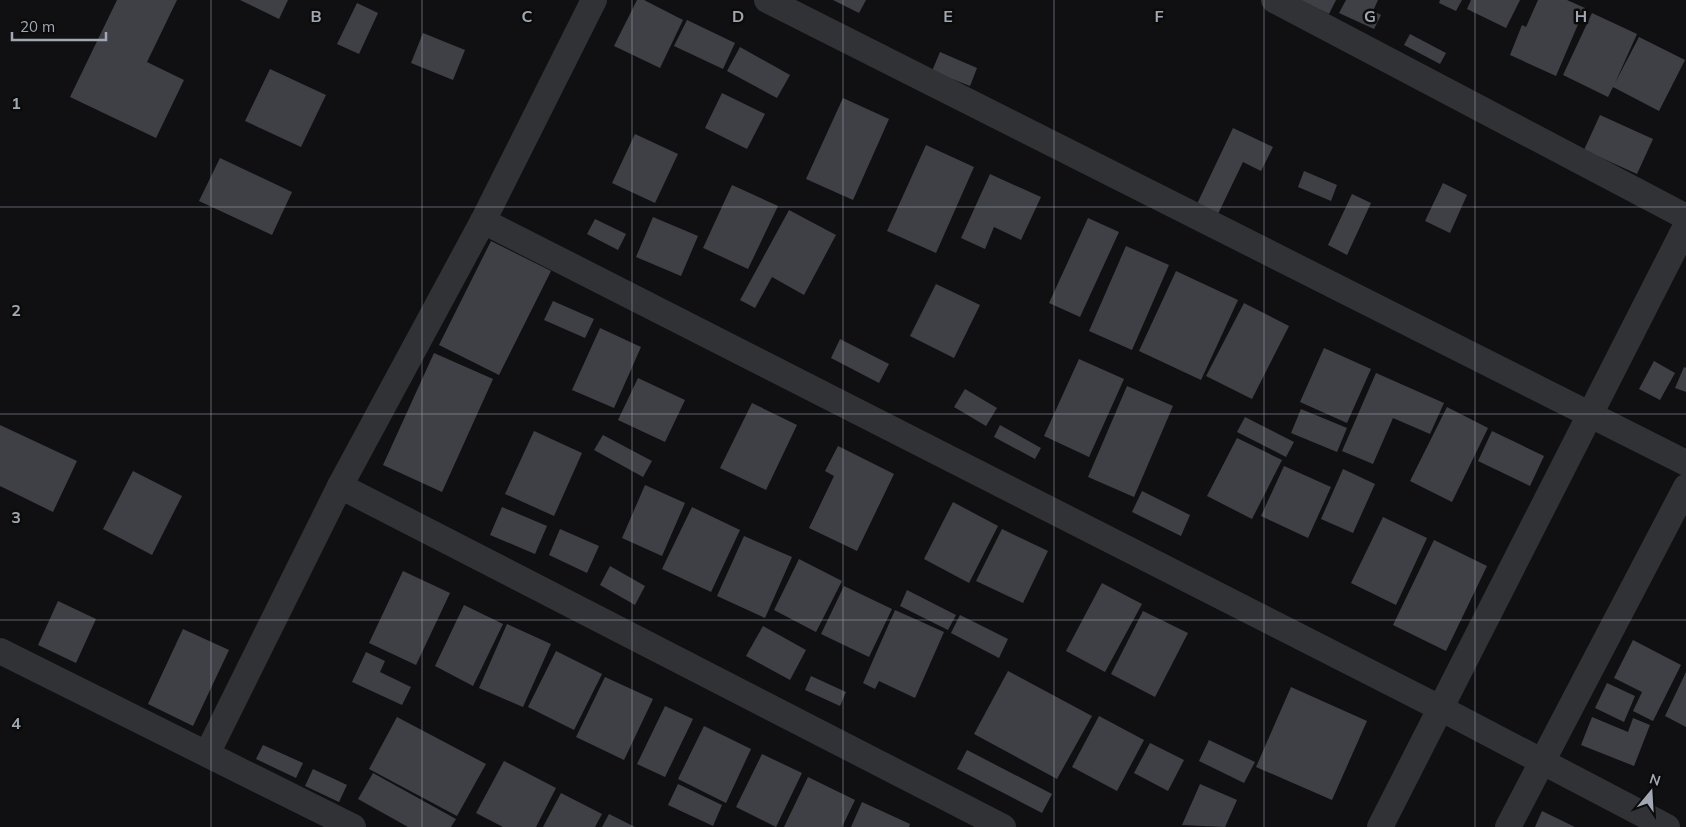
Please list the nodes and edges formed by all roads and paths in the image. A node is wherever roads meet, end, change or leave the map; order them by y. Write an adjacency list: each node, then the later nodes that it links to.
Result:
1 (594, 0): 5 (street)
2 (767, 0): 7 (street)
3 (1274, 0): 4 (street)
4 (1686, 217)
5 (483, 221): 9 (street); 12 (street)
6 (1686, 226): 7 (street)
7 (1592, 415): 8 (street); 12 (street)
8 (1686, 463)
9 (340, 486): 13 (street); 16 (street)
10 (1686, 487): 14 (street)
11 (0, 651): 13 (street)
12 (1440, 708): 14 (street); 17 (street)
13 (207, 754): 15 (street)
14 (1541, 763): 18 (street); 19 (street)
15 (353, 827)
16 (1003, 827)
17 (1380, 827)
18 (1508, 827)
19 (1667, 827)

